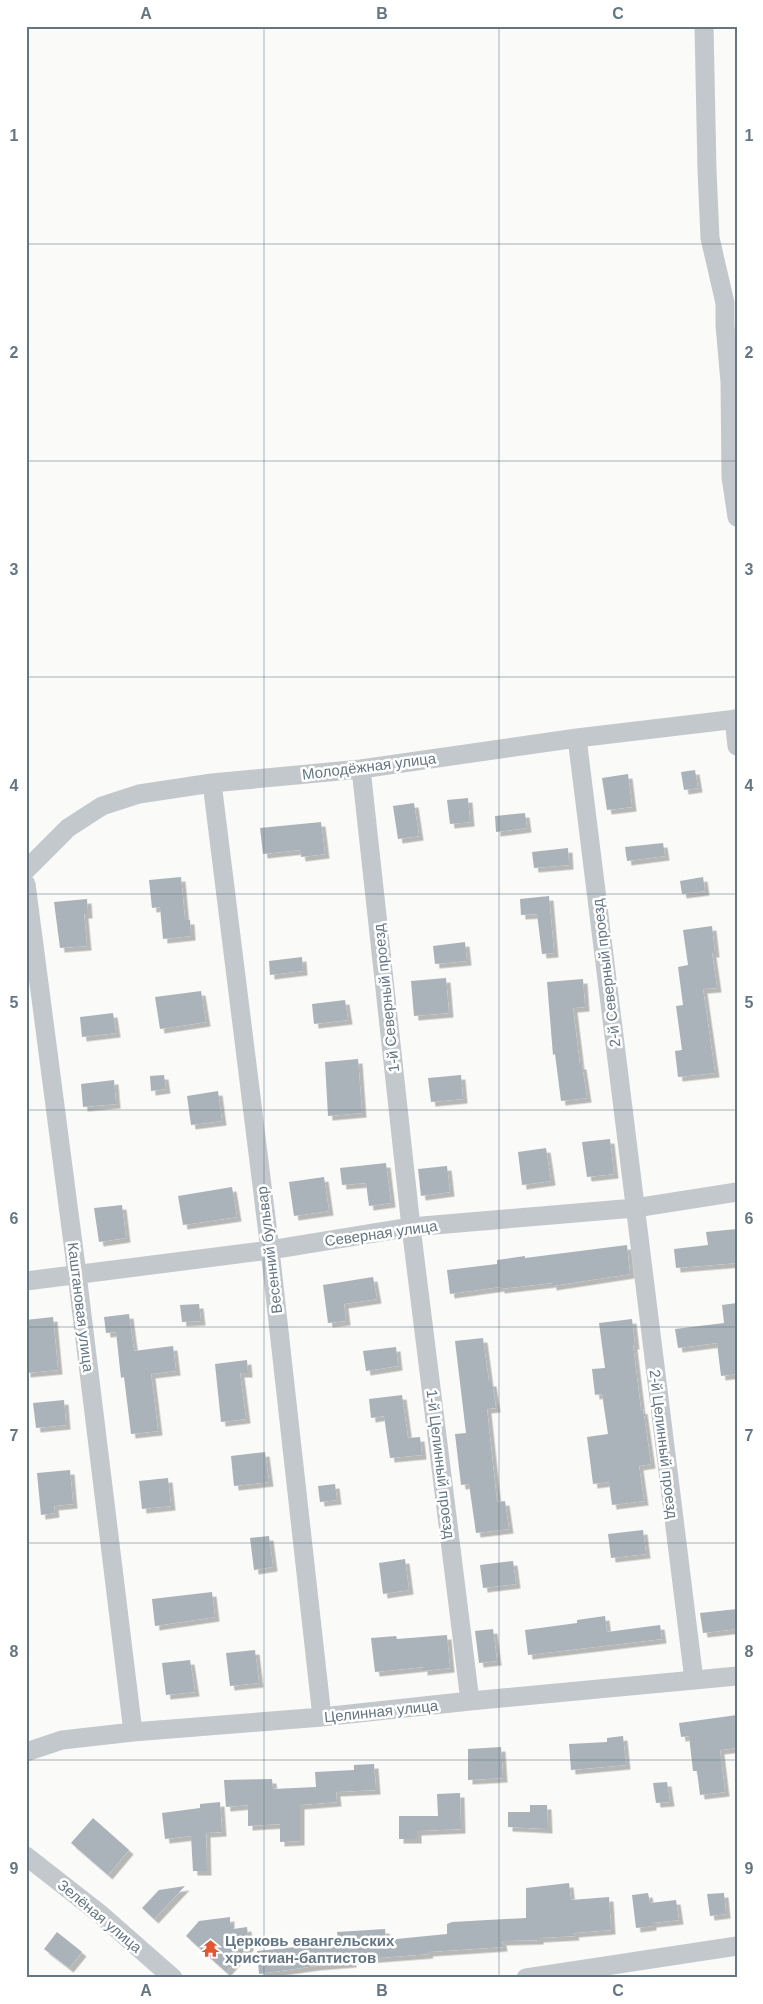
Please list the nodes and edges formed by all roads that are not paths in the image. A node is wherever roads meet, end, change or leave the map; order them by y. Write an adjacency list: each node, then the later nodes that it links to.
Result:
1 (704, 26): 2 (street)
2 (731, 304): 3 (street)
3 (737, 517)
4 (735, 719): 5 (street, Молодёжная улица); 6 (street)
5 (577, 738): 7 (street, Молодёжная улица); 12 (street, 2-й Северный проезд)
6 (737, 746)
7 (361, 769): 8 (street, Молодёжная улица); 13 (street, 1-й Северный проезд)
8 (212, 784): 9 (street, Молодёжная улица); 14 (street, Весенний бульвар)
9 (26, 870)
10 (26, 884): 15 (street, Каштановая улица)
11 (737, 1192): 12 (street, Северная улица)
12 (635, 1208): 13 (street, Северная улица); 18 (street, 2-й Целинный проезд)
13 (411, 1227): 14 (street, Северная улица); 19 (street, 1-й Целинный проезд)
14 (270, 1250): 15 (street, Северная улица); 20 (street, Весенний бульвар)
15 (77, 1274): 16 (street, Северная улица); 21 (street, Каштановая улица)
16 (26, 1281)
17 (737, 1676): 18 (street, Целинная улица)
18 (694, 1680): 19 (street, Целинная улица)
19 (470, 1701): 20 (street, Целинная улица)
20 (322, 1717): 21 (street, Целинная улица)
21 (133, 1732): 22 (street, Целинная улица)
22 (26, 1752)
23 (26, 1856): 25 (street, Зелёная улица)
24 (737, 1946): 26 (street)
25 (173, 1978)
26 (526, 1978)

